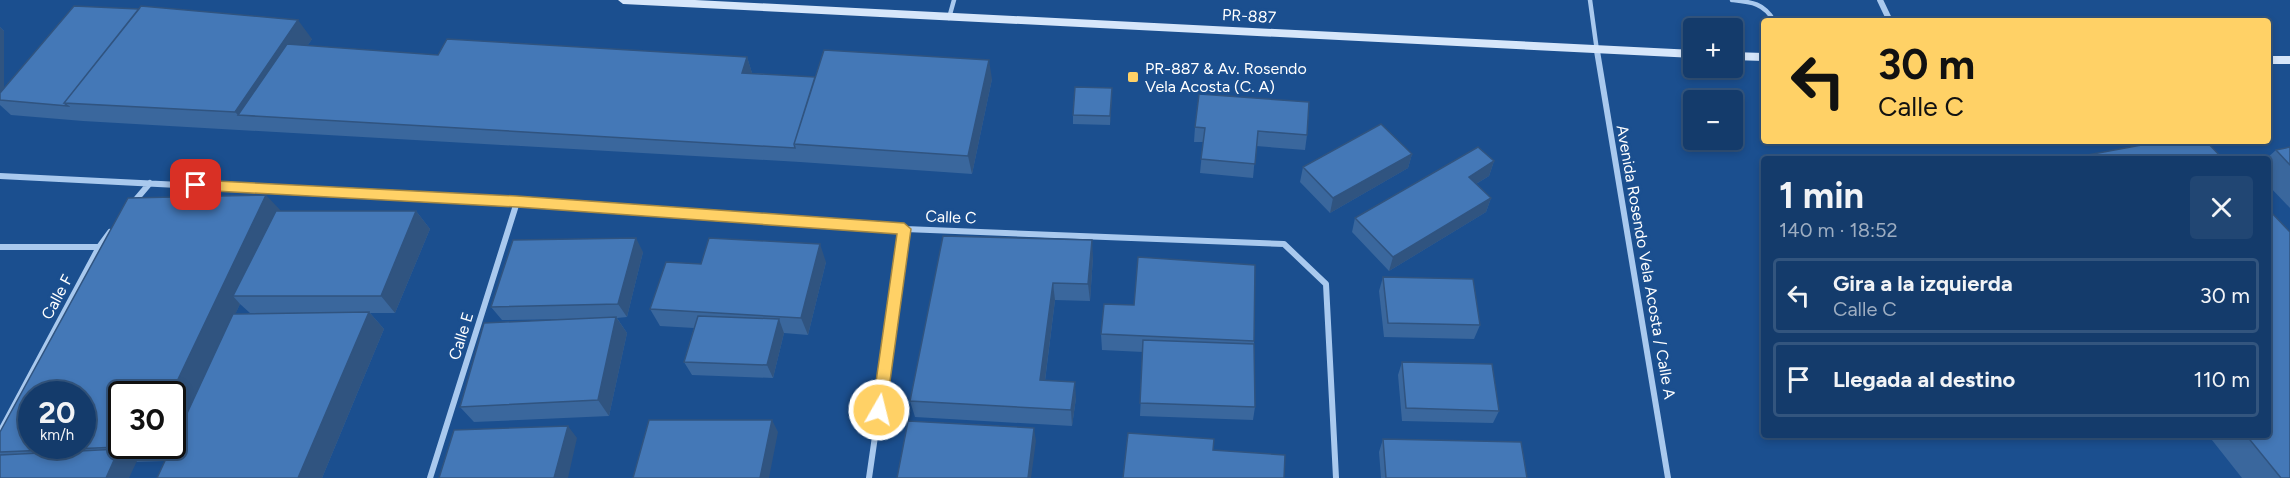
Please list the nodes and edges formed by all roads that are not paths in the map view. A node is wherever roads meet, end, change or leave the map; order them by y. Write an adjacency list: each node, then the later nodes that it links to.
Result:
1 (623, 0): 6 (street, PR-887)
2 (954, 0): 7 (lane)
3 (1590, 0): 10 (lane)
4 (1732, 0): 8 (lane)
5 (1880, 0): 9 (street)
6 (722, 2): 7 (street, PR-887)
7 (949, 18): 10 (street, PR-887)
8 (1772, 18)
9 (1889, 18)
10 (1597, 51): 11 (street, PR-887); 28 (street, Avenida Rosendo Vela Acosta / Calle A)
11 (1683, 54)
12 (1743, 56): 13 (street)
13 (1761, 57)
14 (2271, 60): 15 (street)
15 (2290, 60)
16 (0, 176): 17 (street, Calle C)
17 (150, 183): 18 (street, Calle C); 19 (street)
18 (517, 202): 21 (street, Calle C); 25 (street, Calle E)
19 (128, 210)
20 (113, 228): 23 (street, Calle F)
21 (904, 229): 26 (street); 27 (street, Calle C)
22 (0, 247): 23 (street)
23 (99, 247): 24 (street, Calle F)
24 (0, 432)
25 (430, 478)
26 (870, 478)
27 (1336, 478)
28 (1668, 478)

